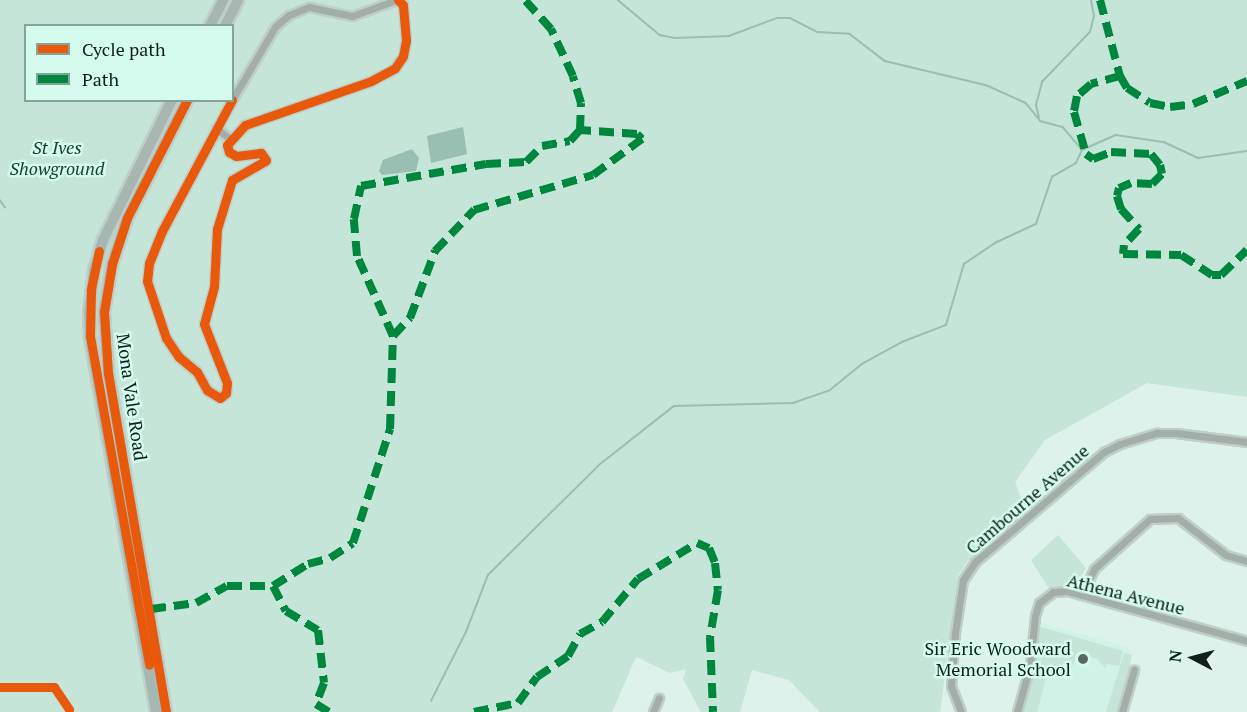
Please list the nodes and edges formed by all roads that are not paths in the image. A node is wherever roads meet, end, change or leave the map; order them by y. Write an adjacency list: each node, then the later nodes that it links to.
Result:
1 (223, 0): 4 (highway)
2 (238, 0): 5 (highway)
3 (397, 0): 6 (street); 11 (street)
4 (211, 24)
5 (226, 24)
6 (234, 97)
7 (171, 102): 18 (highway, Mona Vale Road)
8 (186, 102): 19 (highway, Mona Vale Road)
9 (231, 102): 10 (street)
10 (216, 128): 11 (street); 11 (street)
11 (230, 139)
12 (1247, 442): 21 (street, Cambourne Avenue)
13 (1247, 561): 14 (street)
14 (1081, 595): 15 (street, Athena Avenue); 22 (street, Athena Avenue)
15 (1247, 641)
16 (1134, 670): 23 (street)
17 (659, 699): 20 (street)
18 (156, 712)
19 (166, 712)
20 (653, 712)
21 (961, 712)
22 (1017, 712)
23 (1122, 712)

